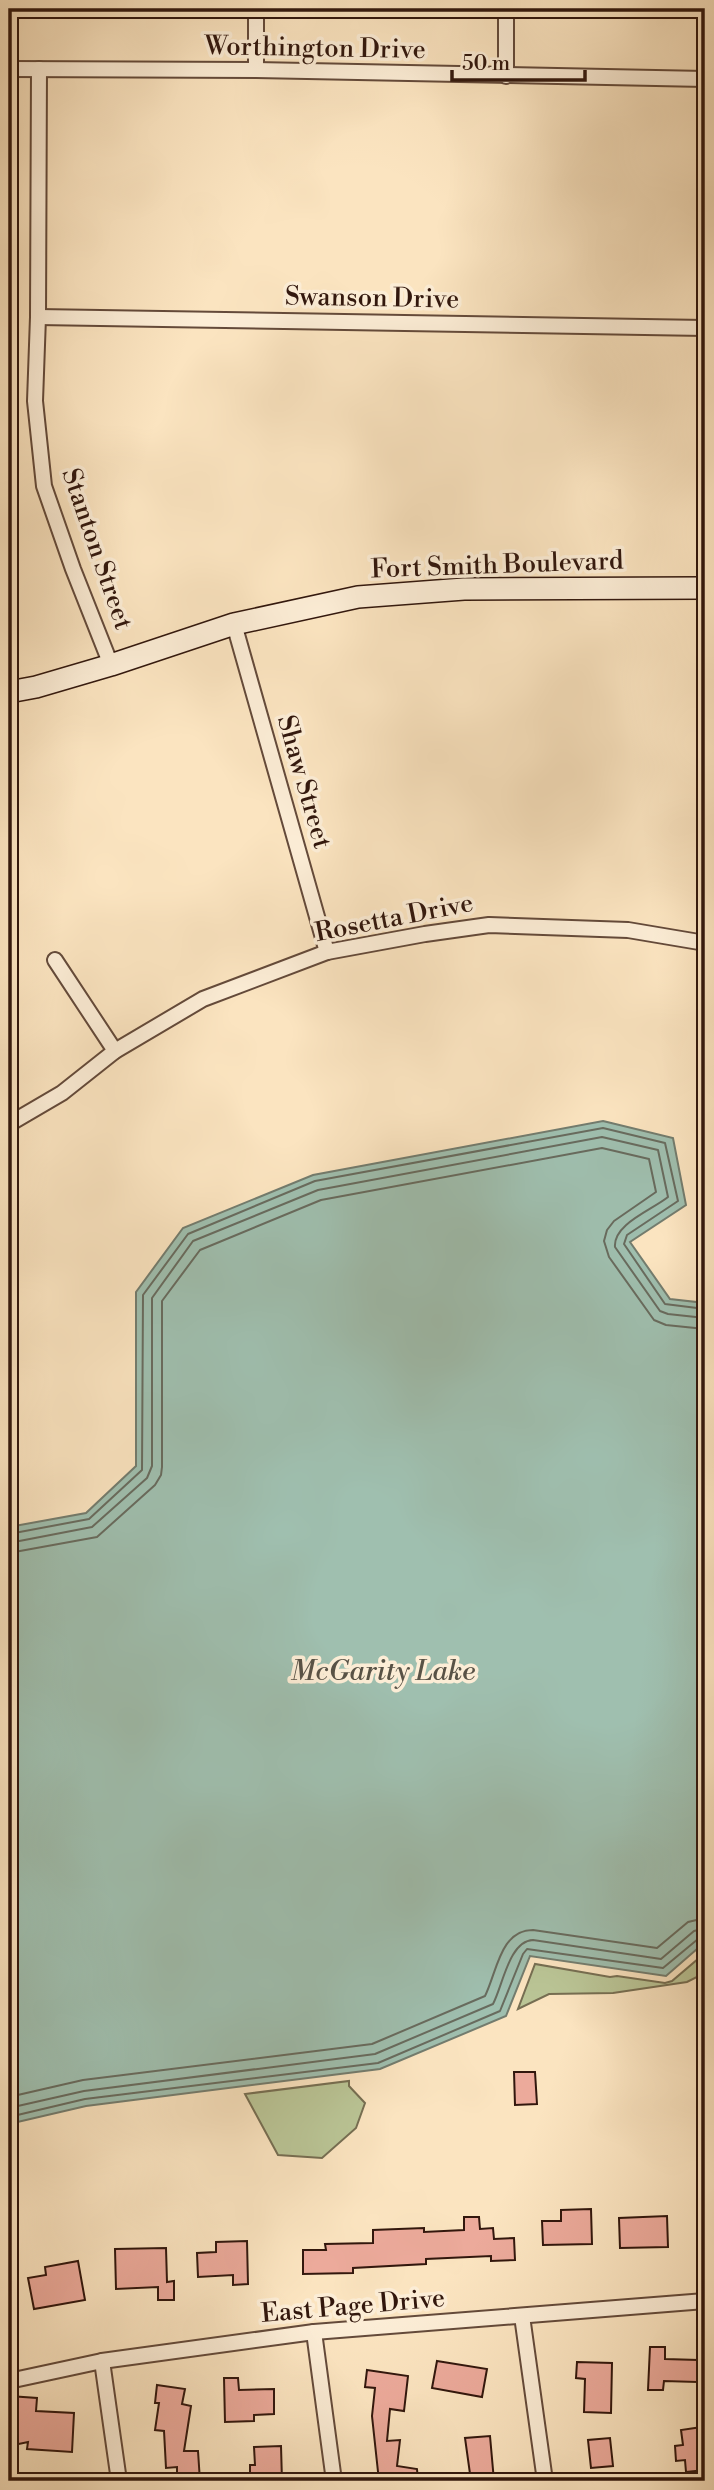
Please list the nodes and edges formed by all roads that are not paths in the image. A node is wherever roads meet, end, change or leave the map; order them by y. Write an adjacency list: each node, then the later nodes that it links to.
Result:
1 (256, 9): 5 (street)
2 (506, 9): 6 (street)
3 (9, 69): 4 (street, Worthington Drive)
4 (39, 69): 5 (street, Worthington Drive); 8 (street, Stanton Street)
5 (256, 70): 6 (street, Worthington Drive)
6 (506, 76): 7 (street, Worthington Drive)
7 (705, 79)
8 (38, 317): 9 (street, Swanson Drive); 12 (street, Stanton Street)
9 (705, 328)
10 (705, 588): 11 (street, Fort Smith Boulevard)
11 (234, 624): 12 (street, Fort Smith Boulevard); 15 (street, Shaw Street)
12 (111, 665): 13 (street, Fort Smith Boulevard)
13 (9, 692)
14 (705, 943): 15 (street, Rosetta Drive)
15 (327, 952): 17 (street, Rosetta Drive)
16 (55, 960): 17 (street)
17 (115, 1051): 18 (street, Rosetta Drive)
18 (9, 1124)
19 (705, 2301): 20 (street, East Page Drive)
20 (522, 2316): 21 (street, East Page Drive); 26 (street)
21 (314, 2332): 22 (street, East Page Drive); 25 (street)
22 (102, 2361): 23 (street, East Page Drive); 24 (street)
23 (9, 2381)
24 (119, 2481)
25 (334, 2481)
26 (545, 2481)

